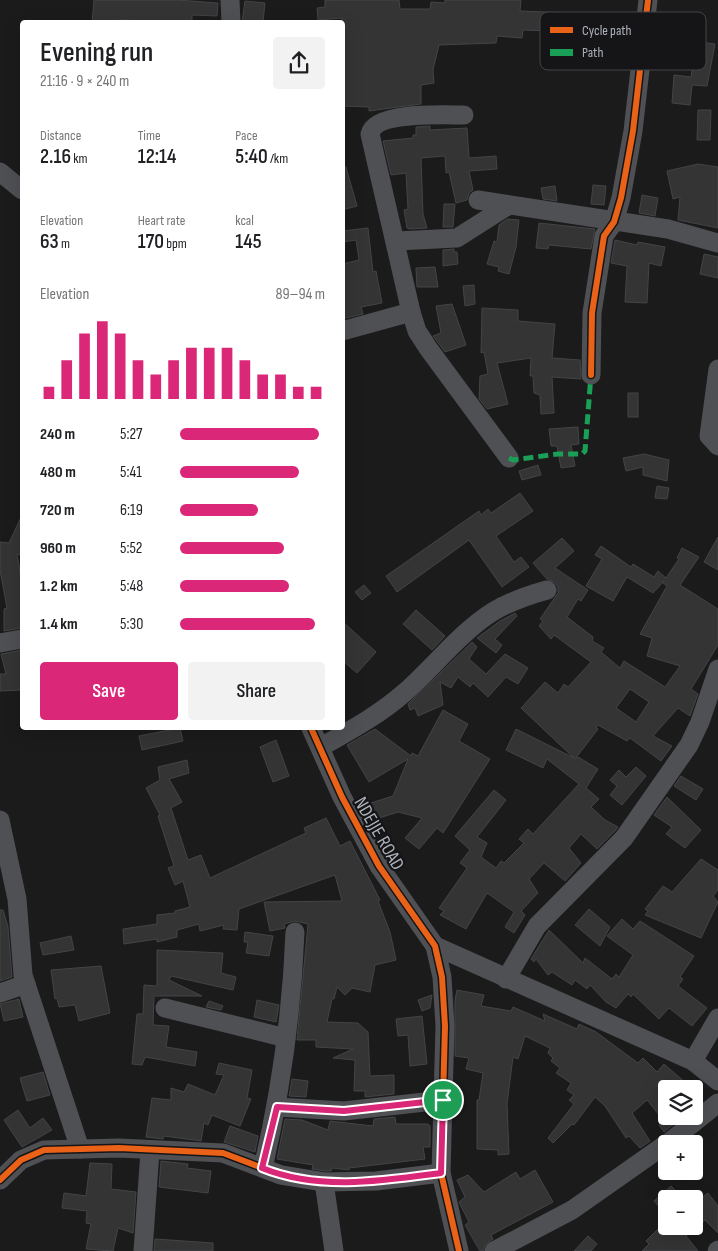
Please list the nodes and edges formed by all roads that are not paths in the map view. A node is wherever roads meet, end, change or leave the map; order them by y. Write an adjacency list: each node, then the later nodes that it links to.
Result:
1 (230, 0): 2 (street)
2 (231, 20)
3 (640, 70): 9 (street)
4 (464, 115): 10 (street)
5 (0, 172): 6 (street)
6 (20, 188)
7 (478, 200): 8 (street)
8 (510, 205): 9 (street); 10 (street)
9 (614, 222): 11 (street); 15 (street)
10 (396, 241): 12 (street)
11 (718, 242)
12 (411, 312): 13 (street); 17 (street)
13 (345, 330)
14 (718, 369): 16 (street)
15 (591, 374)
16 (718, 446)
17 (509, 458)
18 (547, 590): 23 (street)
19 (20, 639): 20 (street)
20 (0, 643)
21 (718, 669): 27 (street)
22 (312, 730): 23 (street, NDEJJE ROAD)
23 (321, 747): 26 (street, NDEJJE ROAD)
24 (1, 825): 28 (street)
25 (295, 932): 32 (street)
26 (435, 946): 27 (street); 35 (street)
27 (506, 979): 33 (street)
28 (26, 984): 29 (street); 39 (street)
29 (0, 993)
30 (165, 1008): 32 (street)
31 (718, 1018): 33 (street)
32 (286, 1038): 37 (street)
33 (693, 1061): 34 (street)
34 (718, 1081)
35 (443, 1100): 37 (street); 43 (street)
36 (718, 1103): 38 (street)
37 (277, 1107): 42 (street)
38 (677, 1135)
39 (80, 1149): 41 (street); 44 (street)
40 (658, 1150): 49 (street)
41 (150, 1151): 42 (street); 46 (street)
42 (262, 1168): 45 (street)
43 (441, 1173): 45 (street); 48 (street)
44 (0, 1180)
45 (324, 1182): 47 (street)
46 (143, 1251)
47 (334, 1251)
48 (458, 1251)
49 (494, 1251)

